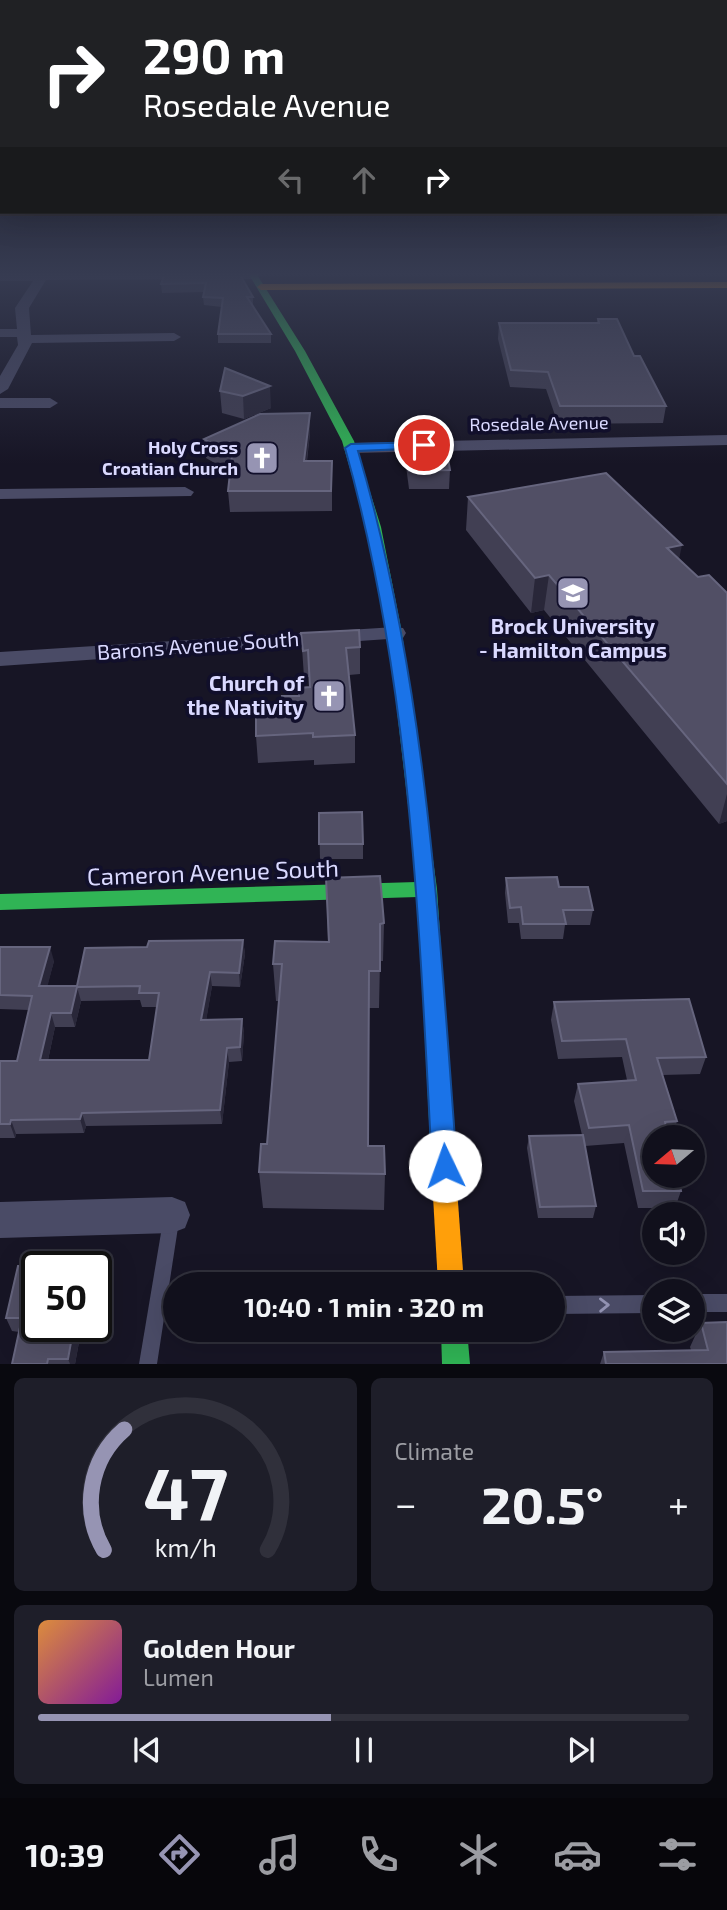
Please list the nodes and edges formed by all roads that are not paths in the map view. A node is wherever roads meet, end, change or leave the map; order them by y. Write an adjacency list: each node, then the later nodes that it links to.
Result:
1 (24, 336): 5 (street)
2 (73, 337): 4 (street)
3 (291, 337): 9 (main road)
4 (174, 338)
5 (0, 388)
6 (0, 403): 7 (street)
7 (50, 403)
8 (727, 440): 9 (street, Rosedale Avenue)
9 (351, 448): 12 (main road)
10 (185, 492): 11 (street)
11 (0, 494)
12 (395, 633): 13 (street, Barons Avenue South); 14 (main road)
13 (0, 659)
14 (427, 889): 15 (main road, Cameron Avenue South); 18 (main road)
15 (0, 902)
16 (172, 1215): 17 (street); 24 (lane)
17 (0, 1220)
18 (450, 1272)
19 (705, 1303): 20 (lane)
20 (727, 1303)
21 (642, 1304): 22 (lane, one-way to 21)
22 (565, 1305)
23 (455, 1342): 25 (main road)
24 (148, 1364)
25 (456, 1364)

